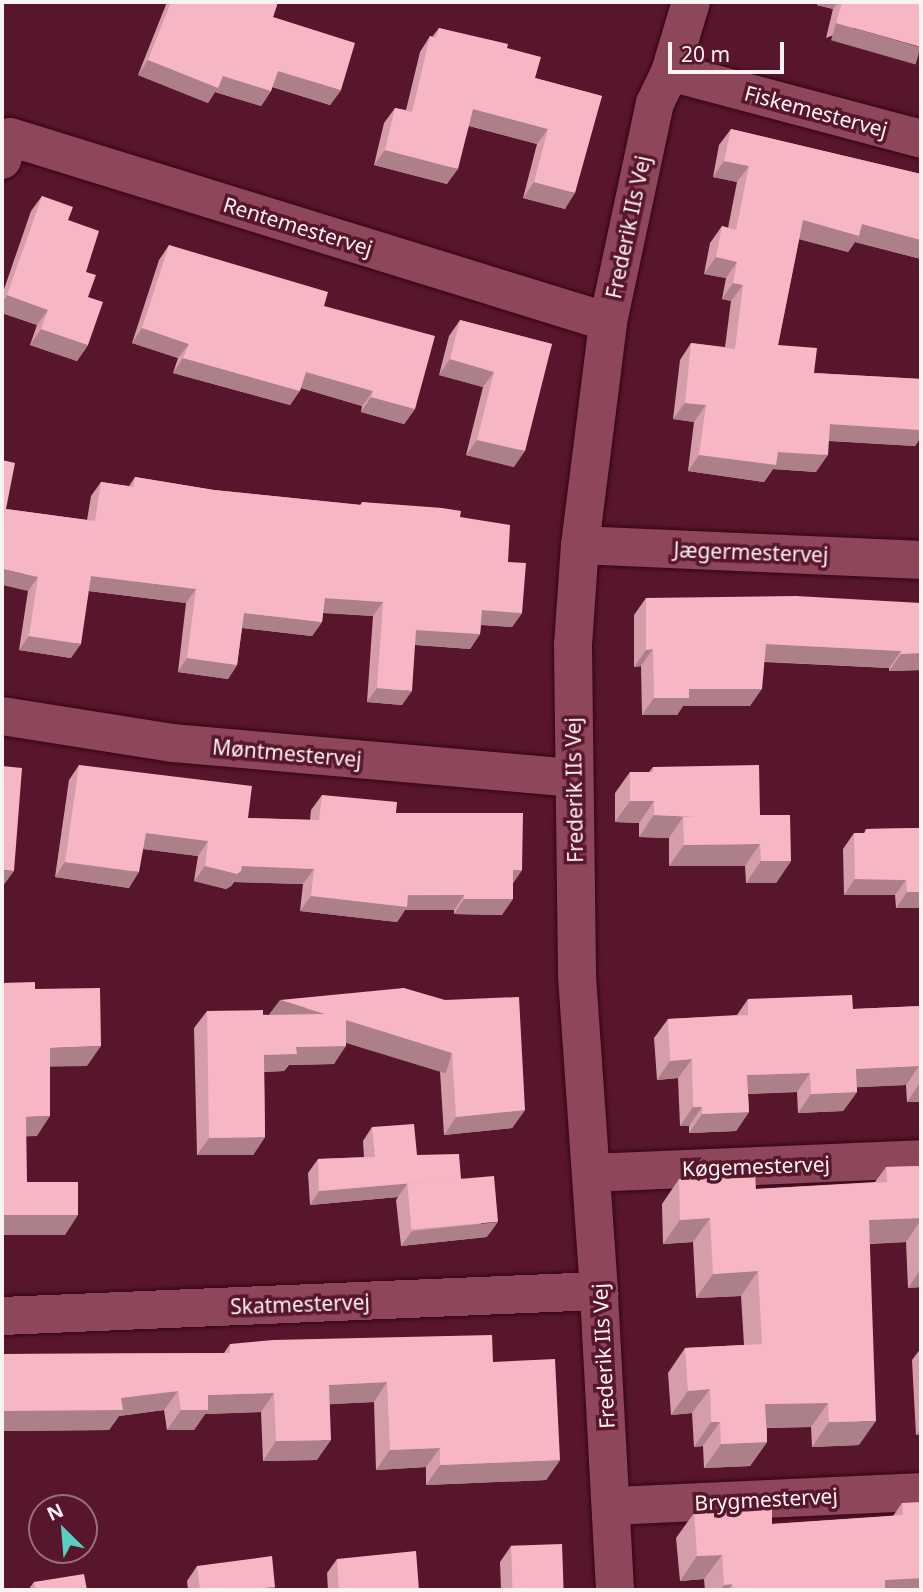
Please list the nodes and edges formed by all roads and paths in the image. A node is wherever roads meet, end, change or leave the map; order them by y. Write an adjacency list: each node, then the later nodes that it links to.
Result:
1 (691, 2): 2 (street, Frederik IIs Vej)
2 (670, 72): 3 (street, Fiskemestervej); 5 (street, Frederik IIs Vej)
3 (921, 139)
4 (2, 160): 5 (street, Rentemestervej)
5 (608, 322): 6 (street, Frederik IIs Vej)
6 (580, 545): 7 (street, Jægermestervej); 9 (street, Frederik IIs Vej)
7 (921, 560)
8 (2, 716): 9 (street, Møntmestervej)
9 (573, 778): 11 (street, Frederik IIs Vej)
10 (921, 1159): 11 (street, Køgemestervej)
11 (591, 1173): 12 (street, Frederik IIs Vej)
12 (599, 1291): 13 (street, Skatmestervej); 15 (street, Frederik IIs Vej)
13 (2, 1317)
14 (921, 1492): 15 (street, Brygmestervej)
15 (612, 1506): 16 (street, Frederik IIs Vej)
16 (615, 1590)

